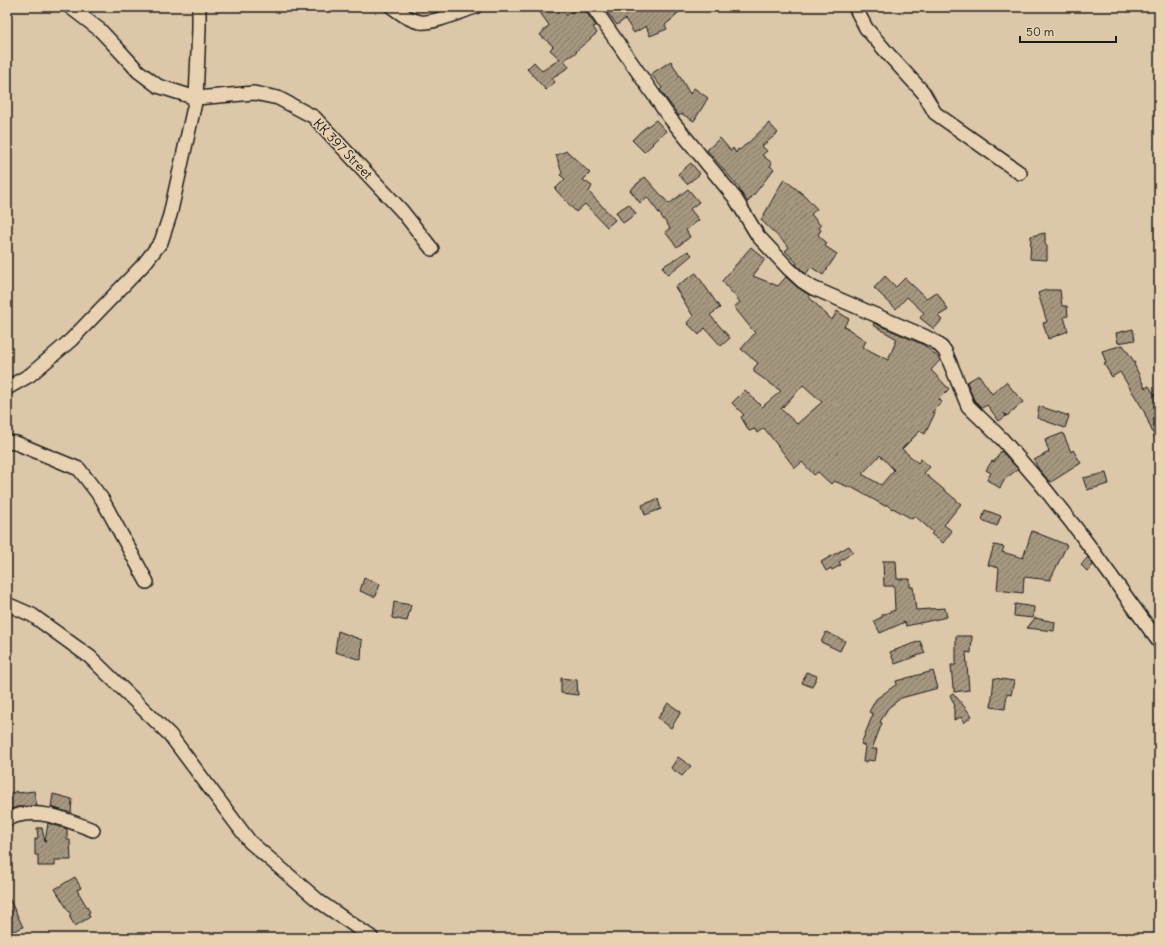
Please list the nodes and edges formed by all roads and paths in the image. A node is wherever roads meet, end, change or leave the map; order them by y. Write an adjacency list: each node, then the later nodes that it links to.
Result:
1 (70, 7): 7 (street, KK 397 Street)
2 (198, 7): 7 (street)
3 (392, 7): 4 (street)
4 (475, 7)
5 (593, 7): 14 (street)
6 (856, 7): 8 (street)
7 (196, 98): 9 (street, KK 397 Street); 10 (street)
8 (1020, 173)
9 (432, 249)
10 (7, 388)
11 (7, 442): 12 (street)
12 (147, 582)
13 (7, 604): 17 (street)
14 (1159, 642)
15 (8, 817): 16 (street)
16 (93, 830)
17 (371, 937)

